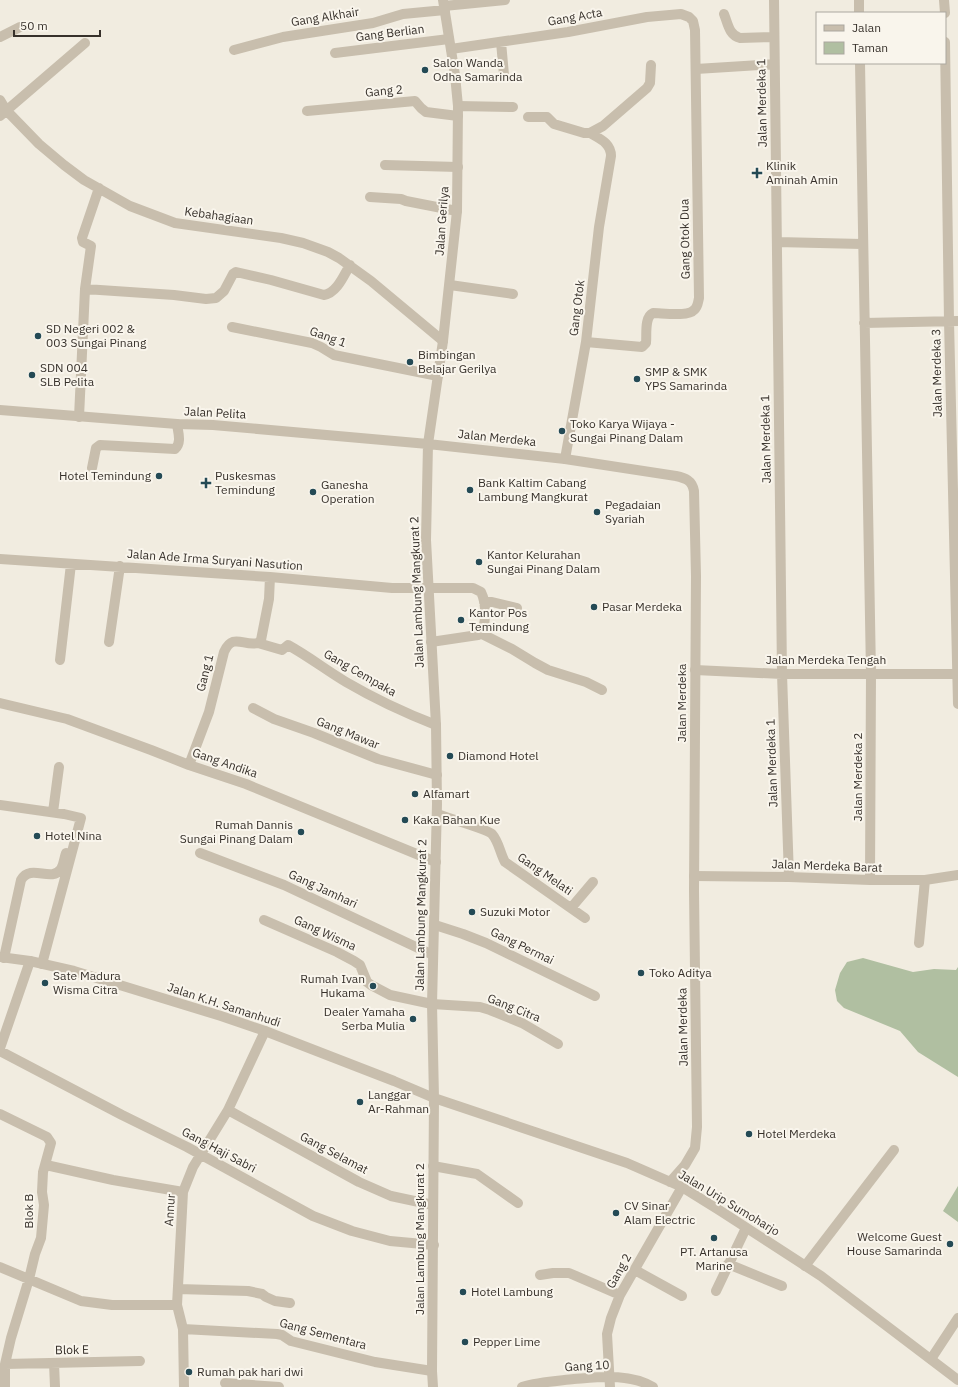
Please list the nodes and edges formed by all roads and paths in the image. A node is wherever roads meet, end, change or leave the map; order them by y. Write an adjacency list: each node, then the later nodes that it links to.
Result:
1 (505, 0): 5 (street, Gang Alkhair)
2 (774, 0): 12 (street, Jalan Merdeka 1)
3 (859, 0): 6 (street)
4 (944, 0): 7 (street)
5 (444, 5): 15 (street, Jalan Gerilya); 16 (street, Gang Alkhair)
6 (859, 12)
7 (944, 12)
8 (724, 14): 12 (street)
9 (20, 27): 11 (street)
10 (695, 30): 13 (street, Gang Acta); 22 (street, Gang Otok Dua)
11 (0, 38)
12 (774, 38): 18 (street, Jalan Merdeka 1)
13 (501, 42): 15 (street, Gang Acta); 23 (street)
14 (85, 43): 28 (street)
15 (450, 44): 17 (street, Gang Berlian); 25 (street, Jalan Gerilya)
16 (234, 50)
17 (335, 53)
18 (774, 64): 22 (street); 37 (street, Jalan Merdeka 1)
19 (860, 64): 38 (street, Jalan Merdeka 2)
20 (946, 64): 43 (street, Jalan Merdeka 3)
21 (651, 66): 31 (street)
22 (696, 69): 47 (street, Gang Otok Dua)
23 (504, 75)
24 (0, 100): 28 (street, Kebahagiaan)
25 (458, 106): 26 (street); 29 (street, Jalan Gerilya)
26 (513, 106)
27 (307, 111): 29 (street, Gang 2)
28 (3, 113): 34 (street, Kebahagiaan)
29 (458, 116): 33 (street, Jalan Gerilya)
30 (528, 117): 31 (street)
31 (590, 133): 47 (street, Gang Otok)
32 (385, 165): 33 (street)
33 (458, 167): 36 (street, Jalan Gerilya)
34 (99, 188): 39 (street, Kebahagiaan); 41 (street)
35 (370, 197): 36 (street)
36 (457, 211): 40 (street, Jalan Gerilya)
37 (777, 242): 38 (street); 70 (street, Jalan Merdeka 1)
38 (862, 244): 44 (street, Jalan Merdeka 2)
39 (350, 265): 41 (street); 46 (street, Kebahagiaan)
40 (450, 286): 42 (street); 46 (street, Jalan Gerilya)
41 (85, 289): 51 (street)
42 (513, 294)
43 (954, 321): 44 (street); 49 (street, Jalan Merdeka 3)
44 (864, 323): 69 (street, Jalan Merdeka 2)
45 (232, 327): 48 (street, Gang 1)
46 (443, 341): 48 (street, Jalan Gerilya)
47 (586, 342): 54 (street, Gang Otok)
48 (438, 376): 53 (street, Jalan Gerilya)
49 (955, 402): 71 (street, Jalan Merdeka 3)
50 (0, 410): 51 (street, Jalan Pelita)
51 (79, 417): 52 (street, Jalan Pelita)
52 (177, 424): 53 (street, Jalan Pelita); 55 (street)
53 (428, 444): 54 (street, Jalan Merdeka); 60 (street, Jalan Lambung Mangkurat 2)
54 (565, 459): 68 (street, Jalan Merdeka)
55 (92, 468)
56 (0, 559): 57 (street, Jalan Ade Irma Suryani Nasution)
57 (71, 564): 58 (street, Jalan Ade Irma Suryani Nasution); 67 (street)
58 (120, 566): 59 (street, Jalan Ade Irma Suryani Nasution); 64 (street)
59 (270, 577): 60 (street, Jalan Ade Irma Suryani Nasution); 66 (street)
60 (428, 589): 61 (street, Jalan Ade Irma Suryani Nasution); 65 (street, Jalan Lambung Mangkurat 2)
61 (484, 602): 62 (street); 63 (street)
62 (517, 608)
63 (480, 633): 65 (street); 72 (street)
64 (109, 642)
65 (431, 642): 76 (street, Jalan Lambung Mangkurat 2)
66 (258, 643): 76 (street, Gang Cempaka); 77 (street, Gang 1)
67 (60, 660)
68 (695, 670): 70 (street, Jalan Merdeka Tengah); 87 (street, Jalan Merdeka)
69 (871, 673): 70 (street, Jalan Merdeka Tengah); 71 (street, Jalan Merdeka Tengah); 89 (street, Jalan Merdeka 2)
70 (782, 674): 88 (street, Jalan Merdeka 1)
71 (957, 674): 74 (street, Jalan Merdeka 3)
72 (602, 690)
73 (0, 703): 77 (street, Gang Andika)
74 (958, 704)
75 (252, 708): 79 (street, Gang Mawar)
76 (436, 725): 79 (street, Jalan Lambung Mangkurat 2)
77 (189, 765): 85 (street, Gang Andika)
78 (59, 767): 81 (street)
79 (437, 775): 82 (street, Jalan Lambung Mangkurat 2)
80 (0, 805): 81 (street)
81 (53, 812): 100 (street)
82 (437, 814): 85 (street, Jalan Lambung Mangkurat 2); 92 (street, Gang Melati)
83 (66, 853): 98 (street)
84 (200, 853): 97 (street, Gang Jamhari)
85 (436, 862): 95 (street, Jalan Lambung Mangkurat 2)
86 (958, 875): 90 (street, Jalan Merdeka Barat)
87 (694, 876): 88 (street, Jalan Merdeka Barat); 114 (street, Jalan Merdeka)
88 (789, 877): 89 (street, Jalan Merdeka Barat)
89 (870, 880): 90 (street, Jalan Merdeka Barat)
90 (925, 880): 96 (street)
91 (593, 882): 92 (street)
92 (571, 908): 93 (street, Gang Melati)
93 (585, 918)
94 (264, 920): 102 (street, Gang Wisma)
95 (435, 925): 97 (street, Jalan Lambung Mangkurat 2); 101 (street, Gang Permai)
96 (919, 943)
97 (433, 955): 102 (street, Jalan Lambung Mangkurat 2)
98 (2, 957): 99 (street, Jalan K.H. Samanhudi)
99 (30, 961): 100 (street, Jalan K.H. Samanhudi); 105 (street)
100 (42, 964): 103 (street, Jalan K.H. Samanhudi)
101 (595, 996)
102 (432, 1004): 104 (street, Gang Citra); 107 (street, Jalan Lambung Mangkurat 2)
103 (266, 1031): 107 (street, Jalan K.H. Samanhudi); 108 (street, Annur)
104 (558, 1044)
105 (0, 1048)
106 (0, 1051): 111 (street, Gang Haji Sabri)
107 (434, 1098): 113 (street, Jalan Lambung Mangkurat 2); 114 (street, Jalan Urip Sumoharjo)
108 (228, 1110): 111 (street, Annur); 118 (street, Gang Selamat)
109 (0, 1114): 112 (street, Blok B)
110 (894, 1150): 122 (street)
111 (201, 1155): 116 (street, Annur); 120 (street, Gang Haji Sabri)
112 (46, 1165): 116 (street); 126 (street, Blok B)
113 (433, 1166): 117 (street); 118 (street, Jalan Lambung Mangkurat 2)
114 (670, 1182): 115 (street, Jalan Urip Sumoharjo)
115 (682, 1187): 119 (street, Jalan Urip Sumoharjo); 124 (street, Gang 2)
116 (183, 1192): 128 (street, Annur)
117 (518, 1203)
118 (433, 1205): 120 (street, Jalan Lambung Mangkurat 2)
119 (746, 1228): 121 (street); 122 (street, Jalan Urip Sumoharjo)
120 (434, 1245): 140 (street, Jalan Lambung Mangkurat 2)
121 (728, 1264): 127 (street); 129 (street)
122 (805, 1266): 136 (street, Jalan Urip Sumoharjo)
123 (0, 1268): 126 (street)
124 (635, 1270): 130 (street, Gang 2); 131 (street)
125 (540, 1275): 130 (street)
126 (29, 1279): 133 (street); 138 (street)
127 (782, 1286)
128 (178, 1289): 132 (street); 133 (street, Annur)
129 (716, 1291)
130 (620, 1295): 142 (street, Gang 2)
131 (682, 1296)
132 (290, 1304)
133 (177, 1305): 135 (street, Annur)
134 (958, 1318): 136 (street)
135 (183, 1329): 140 (street, Gang Sementara); 146 (street, Annur)
136 (931, 1359): 141 (street, Jalan Urip Sumoharjo)
137 (140, 1361): 139 (street, Blok E)
138 (5, 1364): 139 (street, Blok E); 144 (street)
139 (54, 1364): 145 (street)
140 (432, 1371): 148 (street, Jalan Lambung Mangkurat 2)
141 (958, 1380)
142 (609, 1382): 149 (street, Gang 10); 150 (street, Gang 10)
143 (224, 1383): 147 (street)
144 (5, 1387)
145 (55, 1387)
146 (184, 1387)
147 (279, 1387)
148 (433, 1387)
149 (522, 1387)
150 (653, 1387)

